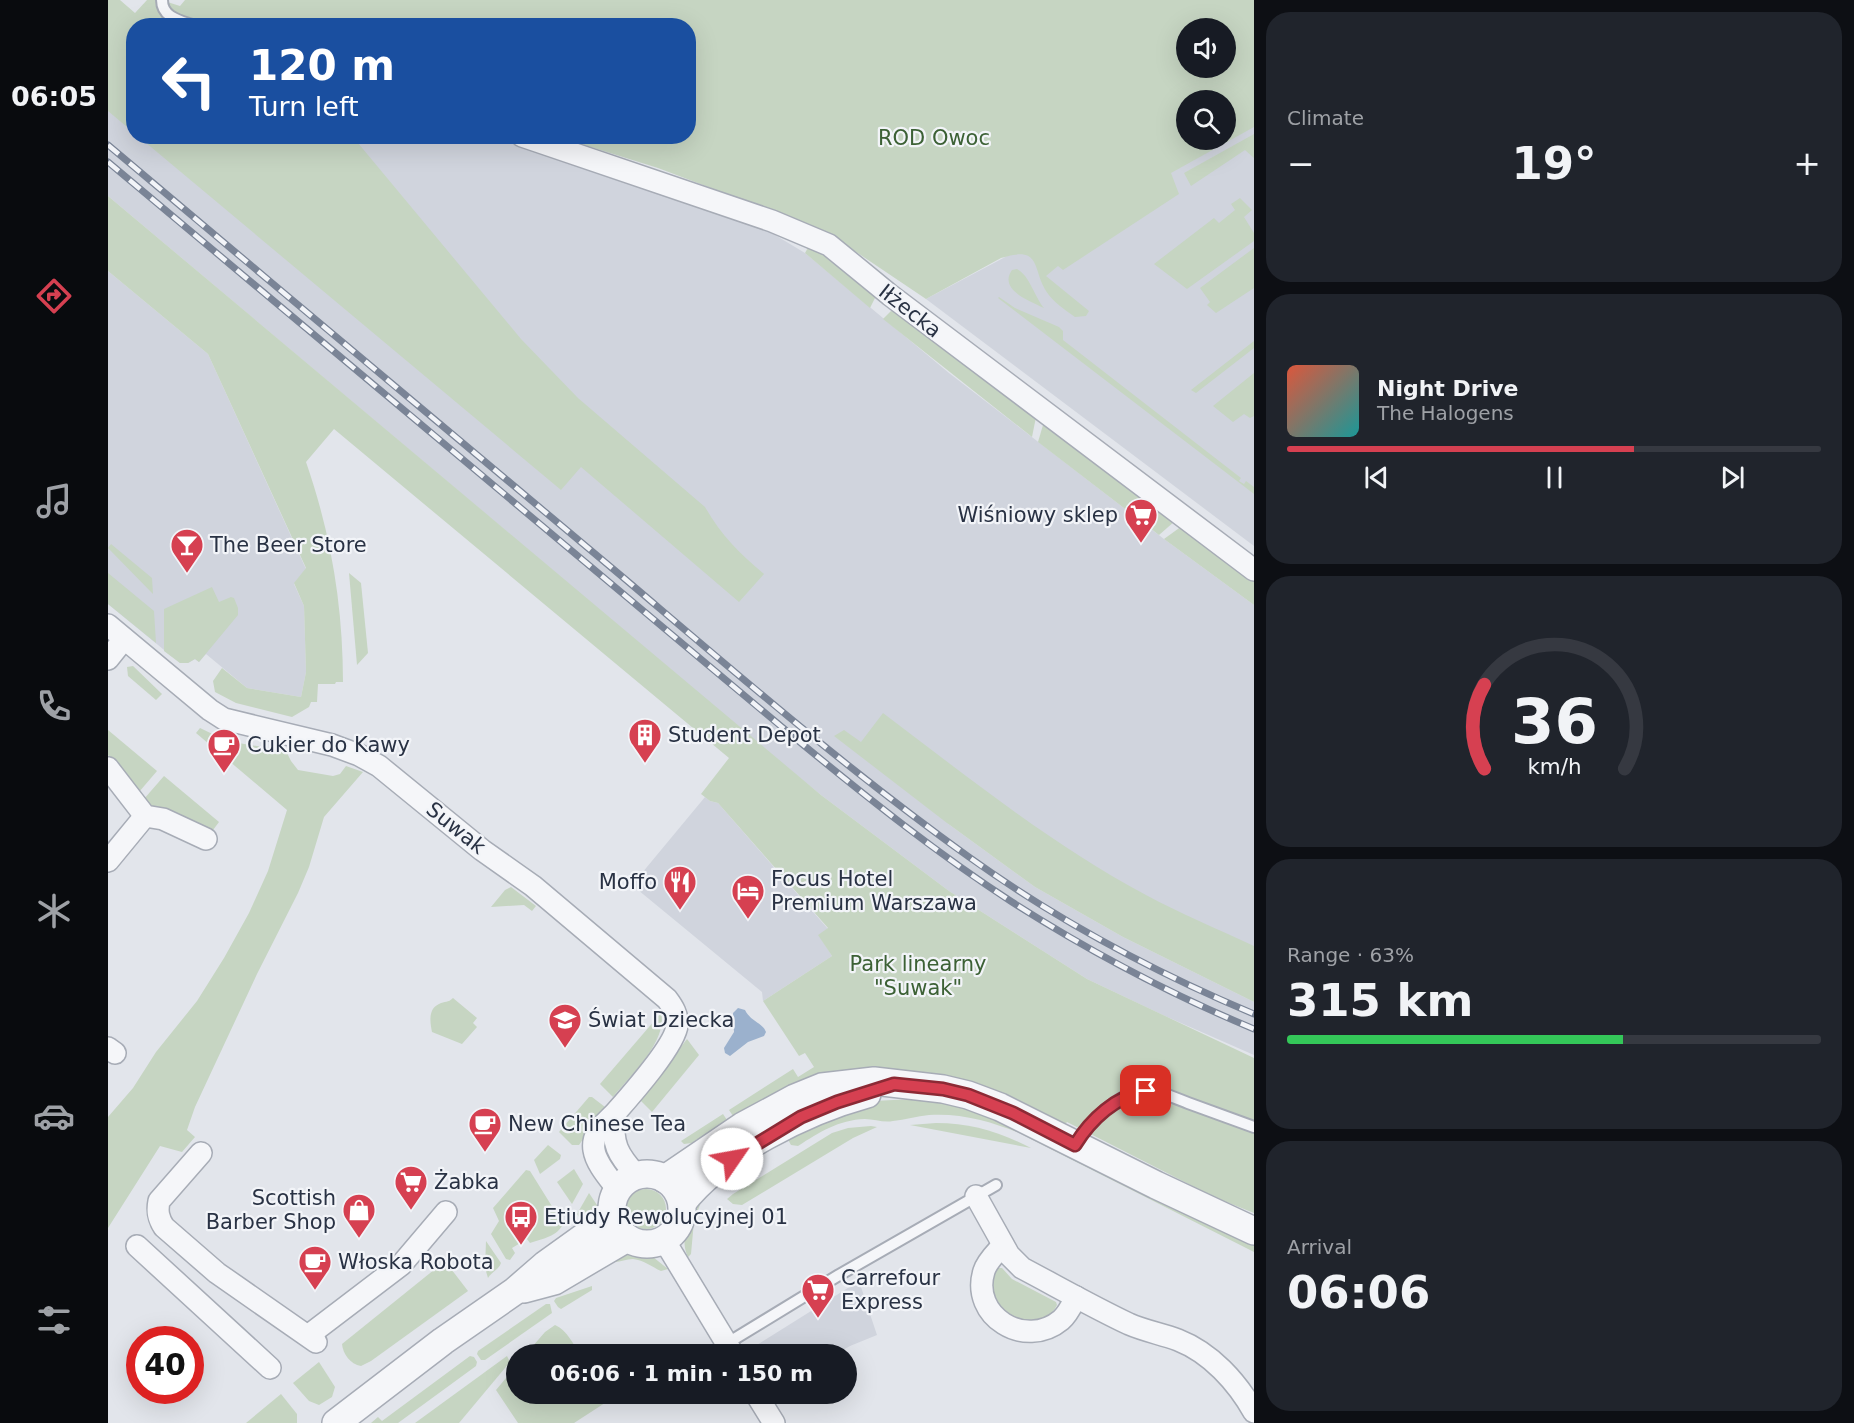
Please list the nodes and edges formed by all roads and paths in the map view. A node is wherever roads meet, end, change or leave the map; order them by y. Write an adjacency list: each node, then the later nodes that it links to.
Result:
1 (162, 0): 2 (lane)
2 (172, 18)
3 (546, 144): 4 (street, Iłżecka)
4 (1254, 570)
5 (108, 625): 6 (street, Suwak)
6 (124, 639): 7 (street); 18 (street, Suwak)
7 (108, 659)
8 (108, 768): 9 (street)
9 (145, 816): 10 (street); 11 (street)
10 (206, 839)
11 (108, 861)
12 (894, 1084): 14 (street); 16 (street); 20 (street)
13 (1254, 1127): 14 (lane)
14 (1075, 1145): 22 (street)
15 (201, 1152): 21 (street)
16 (664, 1179): 18 (street); 20 (street)
17 (996, 1185): 19 (lane)
18 (622, 1193): 23 (street); 27 (street)
19 (976, 1196): 25 (street); 30 (lane)
20 (682, 1203): 24 (street)
21 (446, 1212)
22 (1254, 1231)
23 (627, 1238): 24 (street); 27 (street)
24 (664, 1240): 29 (street)
25 (1003, 1245): 28 (street); 28 (street)
26 (136, 1246): 31 (street)
27 (515, 1292): 34 (street)
28 (1076, 1297): 33 (street)
29 (726, 1344)
30 (736, 1344)
31 (270, 1368)
32 (762, 1404): 35 (street)
33 (1254, 1412)
34 (336, 1423)
35 (774, 1423)

